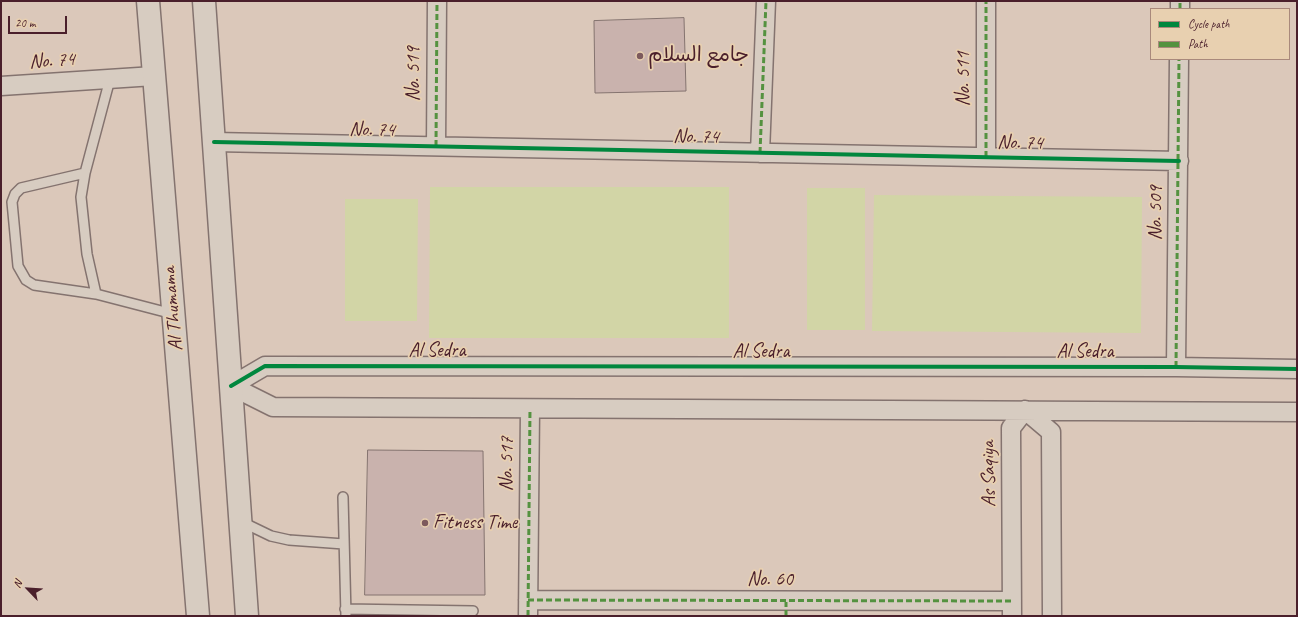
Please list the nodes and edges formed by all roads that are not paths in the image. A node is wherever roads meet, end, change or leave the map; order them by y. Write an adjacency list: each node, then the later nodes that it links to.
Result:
1 (148, 1): 7 (main road, Al Thumama)
2 (437, 1): 11 (street, No. 519)
3 (766, 1): 12 (street)
4 (986, 1): 13 (street, No. 511)
5 (207, 2): 10 (main road)
6 (1179, 60): 14 (street, No. 509)
7 (154, 76): 8 (street, No. 74); 17 (main road, Al Thumama)
8 (110, 79): 9 (street, No. 74); 15 (lane)
9 (1, 86)
10 (214, 142): 11 (street, No. 74); 20 (main road)
11 (436, 146): 12 (street, No. 74)
12 (760, 153): 13 (street, No. 74)
13 (986, 157): 14 (street, No. 74)
14 (1179, 161): 18 (street, No. 509)
15 (85, 173): 16 (lane); 16 (lane)
16 (96, 294): 17 (lane)
17 (173, 314): 32 (main road, Al Thumama)
18 (1176, 368): 19 (street, Al Sedra); 20 (street, Al Sedra)
19 (1297, 369)
20 (231, 386): 21 (street); 25 (main road)
21 (530, 409): 22 (street); 27 (street, No. 517)
22 (1025, 410): 23 (street); 29 (street, As Saqiya); 34 (street)
23 (1297, 412)
24 (343, 497): 26 (lane)
25 (240, 521): 26 (lane); 33 (main road)
26 (344, 544): 31 (lane)
27 (528, 608): 28 (street, No. 60)
28 (786, 609): 29 (street, No. 60)
29 (1012, 609)
30 (473, 611): 31 (lane)
31 (346, 613)
32 (198, 616)
33 (247, 616)
34 (1052, 616)

